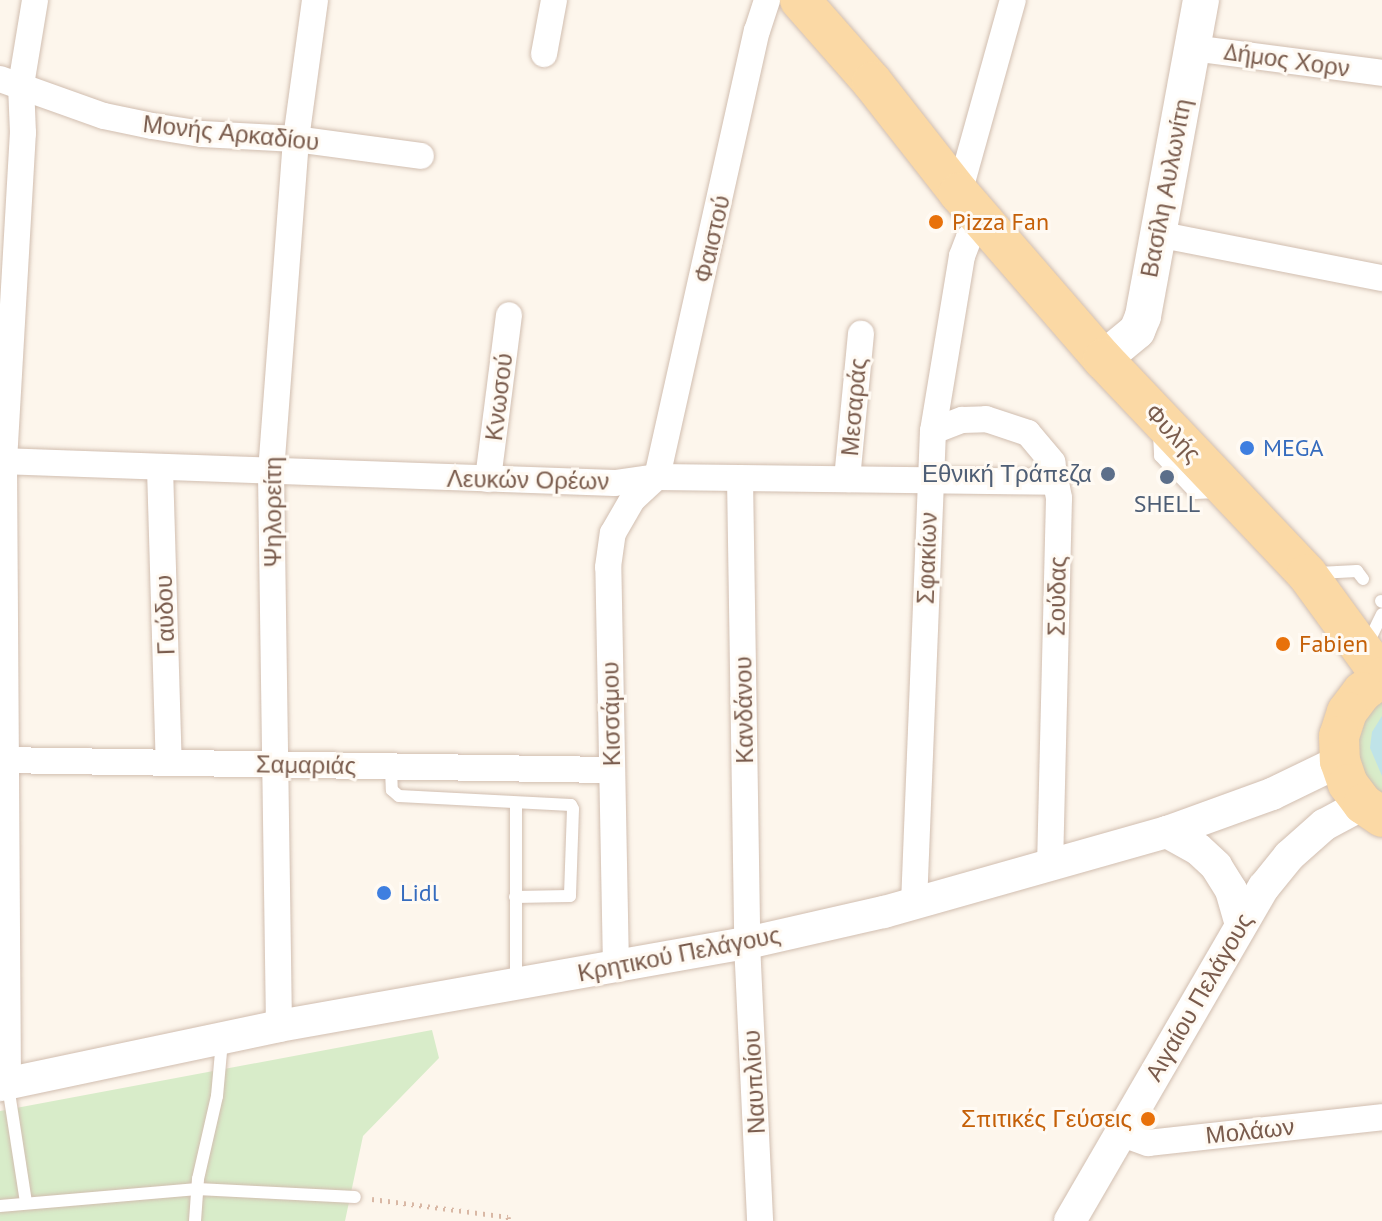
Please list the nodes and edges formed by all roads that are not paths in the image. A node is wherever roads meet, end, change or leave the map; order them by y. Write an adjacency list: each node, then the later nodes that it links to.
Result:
1 (35, 0): 10 (street)
2 (315, 0): 11 (street, Ψηλορείτη)
3 (554, 0): 8 (street)
4 (1013, 0): 13 (street, Σφακίων)
5 (1201, 0): 7 (main road, Βασίλη Αυλωνίτη)
6 (791, 4): 13 (main road, Φυλής); 23 (street, Φαιστού)
7 (1193, 48): 9 (street, Δήμος Χορν); 14 (main road, Βασίλη Αυλωνίτη)
8 (544, 54)
9 (1382, 73)
10 (11, 82): 11 (street, Μονής Αρκαδίου); 20 (street)
11 (296, 139): 12 (street, Μονής Αρκαδίου); 22 (street, Ψηλορείτη)
12 (421, 156)
13 (972, 208): 18 (main road, Φυλής); 19 (street, Σφακίων)
14 (1157, 234): 15 (street); 18 (main road, Βασίλη Αυλωνίτη)
15 (1382, 278)
16 (509, 315): 25 (street, Κνωσού)
17 (861, 334): 26 (street, Μεσαράς)
18 (1103, 359): 29 (main road, Φυλής)
19 (933, 431): 27 (street, Σφακίων); 28 (street, Σούδας)
20 (2, 461): 21 (street, Λευκών Ορέων); 33 (street)
21 (160, 468): 22 (street, Λευκών Ορέων); 35 (street, Γαύδου)
22 (271, 472): 25 (street, Λευκών Ορέων); 36 (street, Ψηλορείτη)
23 (657, 477): 24 (street, Λευκών Ορέων); 25 (street, Λευκών Ορέων); 38 (street, Κισσάμου)
24 (740, 478): 26 (street, Λευκών Ορέων); 46 (street, Κανδάνου)
25 (488, 479)
26 (847, 479): 27 (street, Λευκών Ορέων)
27 (930, 481): 28 (street, Λευκών Ορέων); 44 (street, Σφακίων)
28 (1056, 482): 42 (street, Σούδας)
29 (1307, 574): 30 (lane); 32 (main road, Φυλής)
30 (1363, 579)
31 (1382, 614): 32 (lane)
32 (1376, 668): 34 (main road)
33 (2, 760): 35 (street, Σαμαριάς); 51 (street)
34 (1340, 761): 40 (main road); 41 (street, Κρητικού Πελάγους)
35 (169, 763): 36 (street, Σαμαριάς)
36 (274, 765): 37 (street, Σαμαριάς); 49 (street, Ψηλορείτη)
37 (391, 767): 38 (street, Σαμαριάς); 39 (lane)
38 (612, 770): 47 (street, Κισσάμου)
39 (516, 803): 43 (lane); 43 (lane)
40 (1372, 810): 45 (street, Αιγαίου Πελάγους)
41 (1167, 832): 42 (street, Κρητικού Πελάγους); 45 (street)
42 (1050, 867): 44 (street, Κρητικού Πελάγους)
43 (515, 897): 48 (lane)
44 (914, 904): 46 (street, Κρητικού Πελάγους)
45 (1241, 925): 53 (street, Αιγαίου Πελάγους)
46 (747, 943): 47 (street, Κρητικού Πελάγους); 59 (street, Ναυπλίου)
47 (616, 967): 48 (street, Κρητικού Πελάγους)
48 (516, 985): 49 (street, Κρητικού Πελάγους)
49 (279, 1026): 50 (street, Κρητικού Πελάγους)
50 (223, 1038): 51 (street, Κρητικού Πελάγους); 54 (lane)
51 (4, 1084): 56 (lane)
52 (1382, 1117): 53 (street, Μολάων)
53 (1120, 1133): 60 (street, Αιγαίου Πελάγους)
54 (197, 1189): 55 (lane); 56 (lane); 58 (lane)
55 (355, 1197)
56 (26, 1202): 57 (lane)
57 (0, 1206)
58 (195, 1221)
59 (760, 1221)
60 (1070, 1221)

